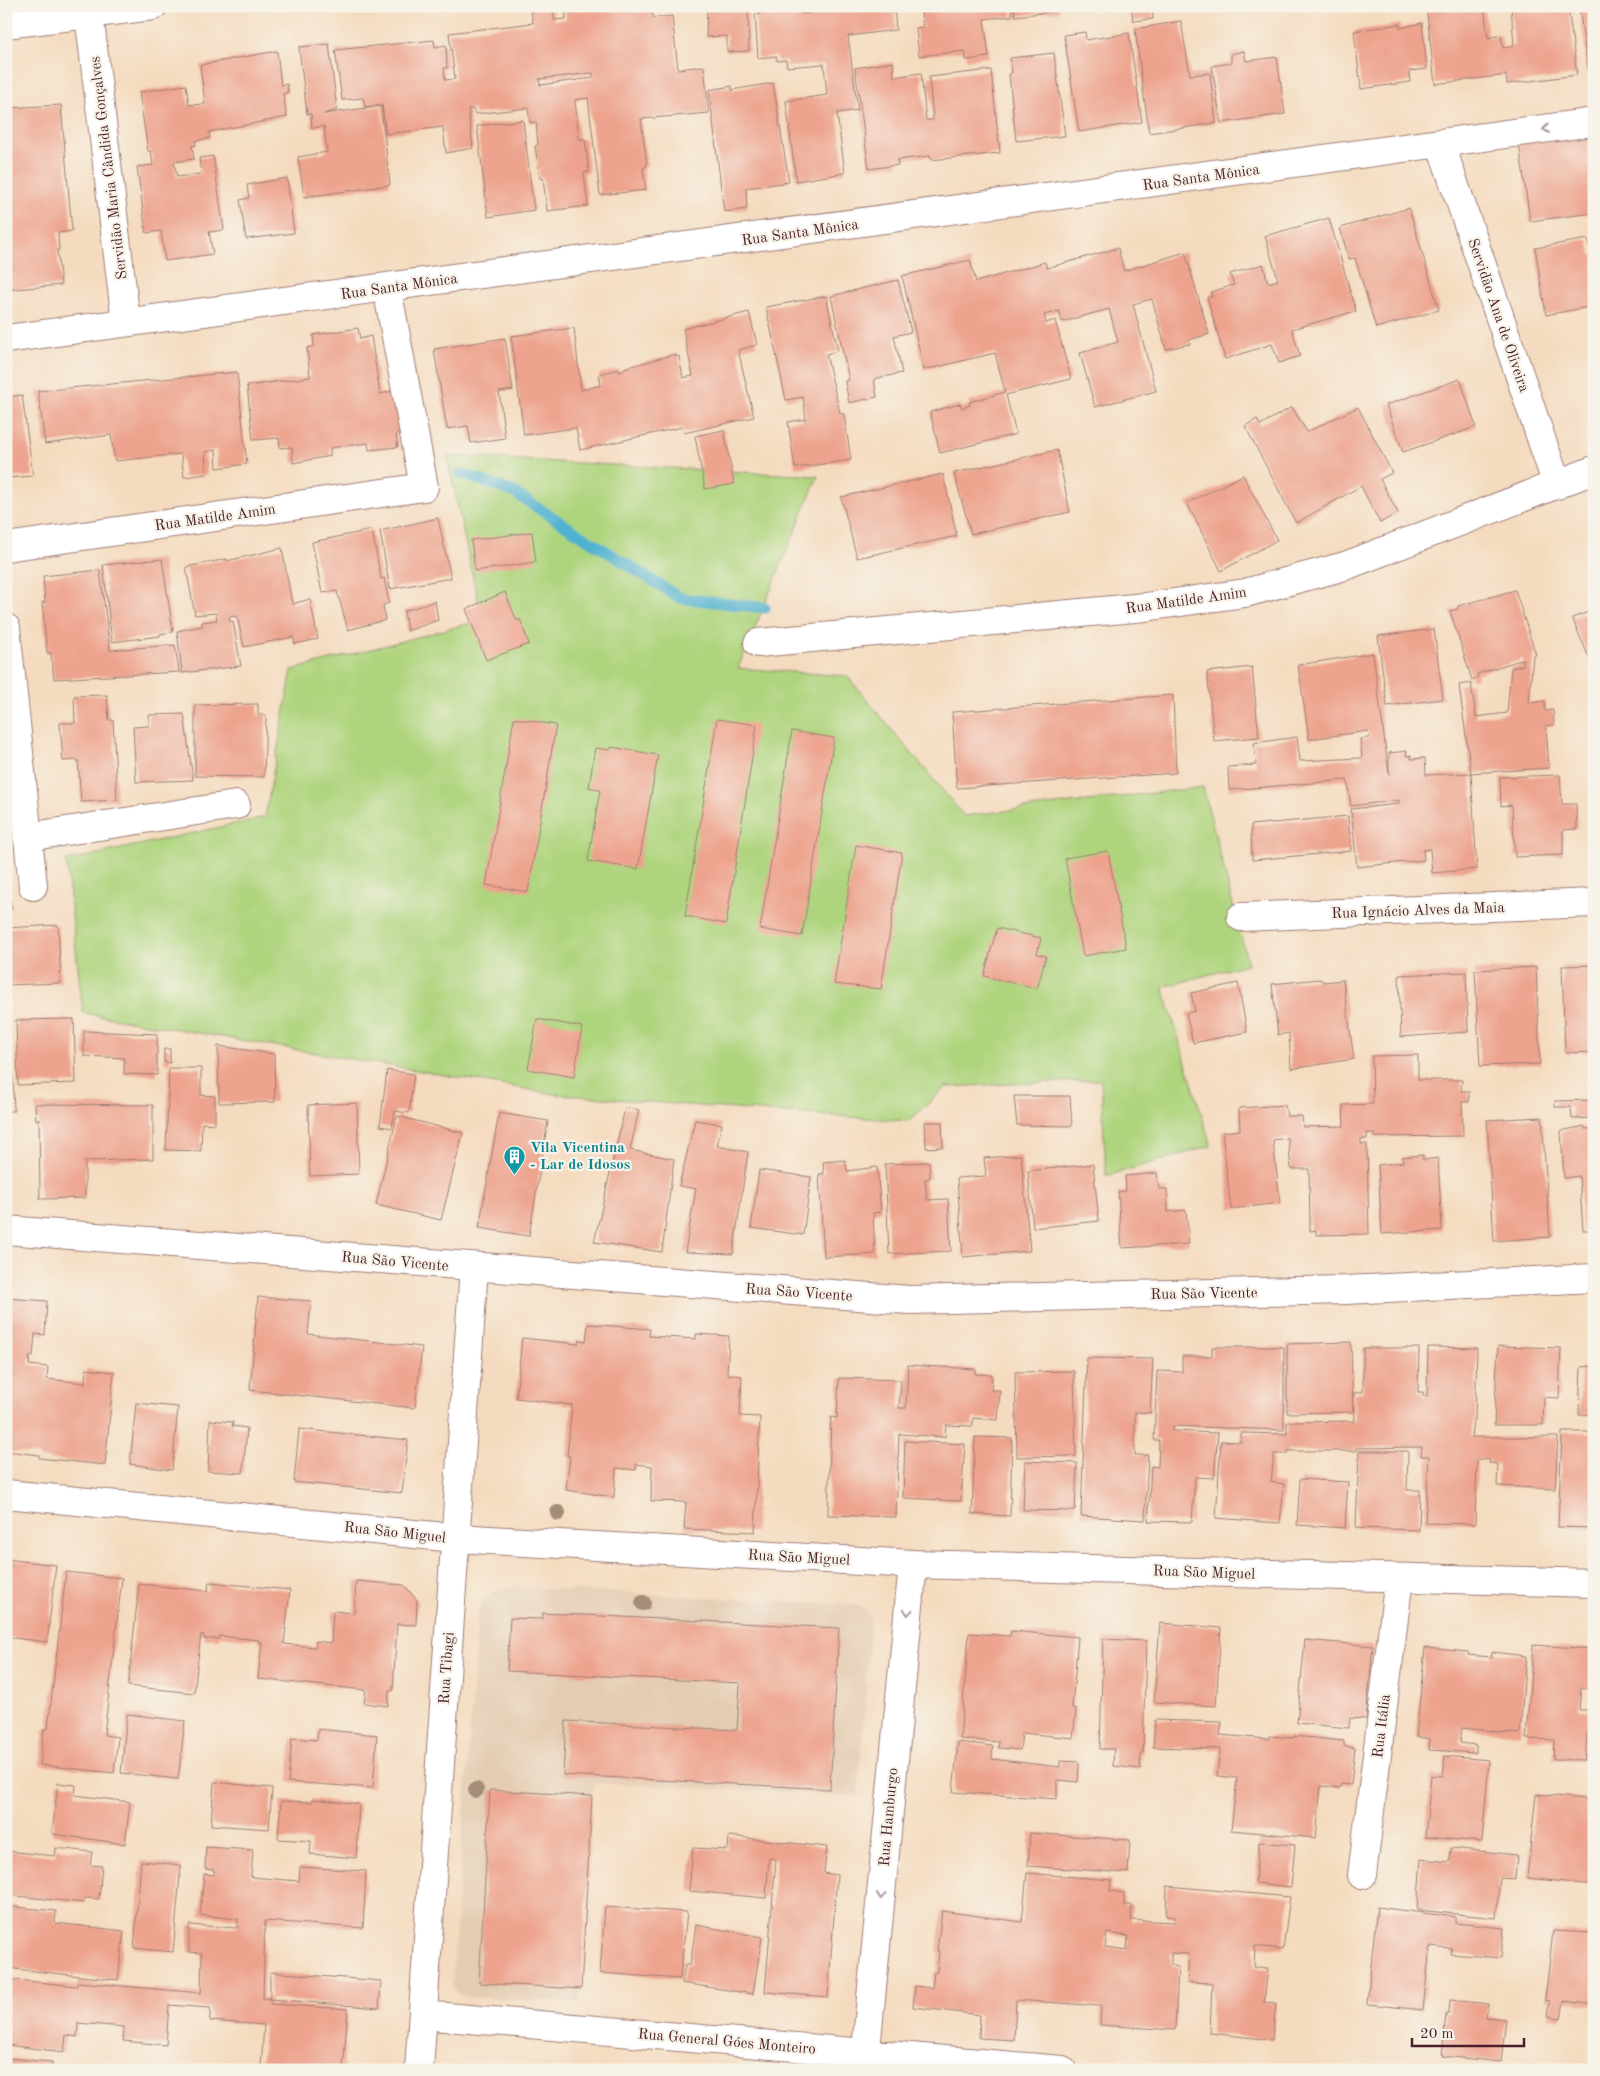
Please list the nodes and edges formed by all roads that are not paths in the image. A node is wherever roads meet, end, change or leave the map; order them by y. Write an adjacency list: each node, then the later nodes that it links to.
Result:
1 (153, 6): 2 (street)
2 (89, 14): 3 (street); 7 (street, Servidão Maria Cândida Gonçalves)
3 (6, 24)
4 (1594, 122): 5 (street, Rua Santa Mônica, one-way to 5)
5 (1441, 144): 6 (street, Rua Santa Mônica); 10 (street, Servidão Ana de Oliveira)
6 (387, 288): 7 (street, Rua Santa Mônica); 11 (street, Rua Matilde Amim)
7 (126, 322): 8 (street, Rua Santa Mônica)
8 (6, 339)
9 (1594, 470): 10 (street, Rua Matilde Amim)
10 (1557, 484): 13 (street, Rua Matilde Amim)
11 (6, 547)
12 (6, 628): 15 (street)
13 (758, 643)
14 (236, 805): 15 (street)
15 (27, 837): 16 (street)
16 (33, 886)
17 (1594, 903): 18 (street, Rua Ignácio Alves da Maia)
18 (1241, 918)
19 (6, 1230): 20 (street, Rua São Vicente)
20 (474, 1267): 21 (street, Rua São Vicente); 23 (street, Rua Tibagi)
21 (1594, 1278)
22 (6, 1494): 23 (street, Rua São Miguel)
23 (455, 1538): 24 (street, Rua São Miguel); 28 (street, Rua Tibagi)
24 (913, 1564): 25 (street, Rua São Miguel); 29 (street, Rua Hamburgo, one-way to 29)
25 (1400, 1578): 26 (street, Rua São Miguel); 27 (street, Rua Itália)
26 (1594, 1583)
27 (1362, 1875)
28 (423, 2015): 29 (street, Rua General Góes Monteiro); 30 (street, Rua Tibagi)
29 (865, 2061): 31 (street, Rua General Góes Monteiro)
30 (419, 2070)
31 (1062, 2070)

